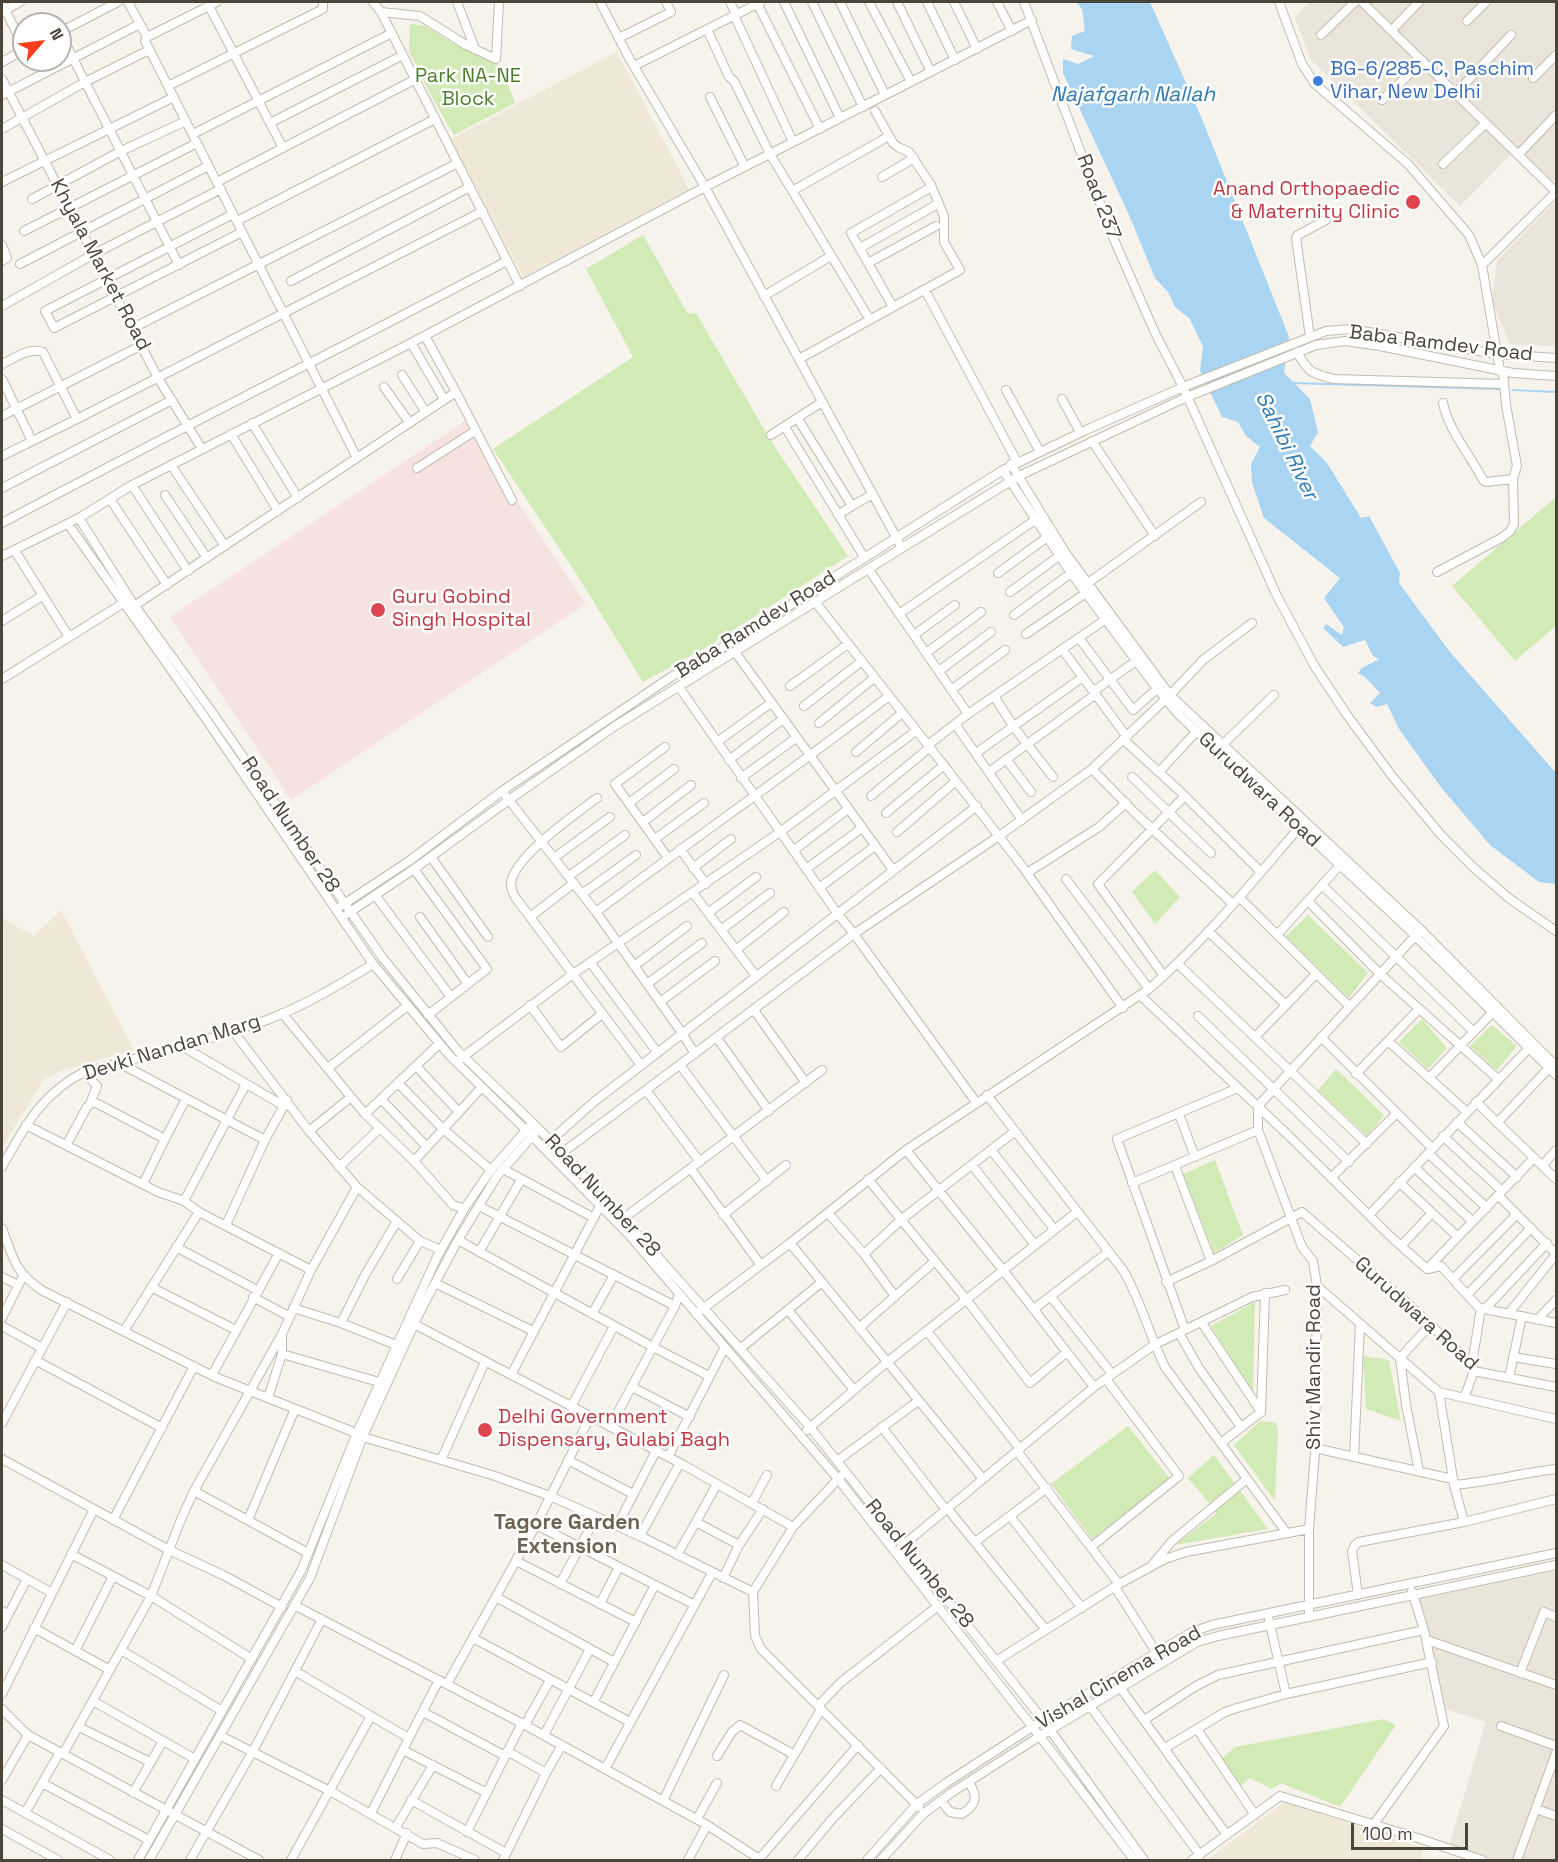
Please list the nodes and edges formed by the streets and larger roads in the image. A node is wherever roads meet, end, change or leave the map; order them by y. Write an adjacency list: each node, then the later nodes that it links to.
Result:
1 (20, 2): 28 (street)
2 (118, 2): 35 (street)
3 (128, 2): 33 (street)
4 (218, 2): 27 (street)
5 (323, 2): 47 (street)
6 (373, 2): 29 (street)
7 (457, 2): 46 (street)
8 (499, 2): 46 (street)
9 (600, 2): 43 (street)
10 (666, 2): 43 (street)
11 (730, 2): 30 (street)
12 (759, 2): 30 (street); 79 (street)
13 (784, 2): 72 (street)
14 (812, 2): 68 (street)
15 (840, 2): 63 (street)
16 (869, 2): 59 (street)
17 (897, 2): 54 (street)
18 (927, 2): 51 (street)
19 (954, 2): 44 (street)
20 (998, 2): 38 (street)
21 (1024, 2): 31 (street, Road 237)
22 (1279, 2): 127 (street)
23 (1355, 2): 40 (street)
24 (1362, 2): 37 (street)
25 (1419, 2): 37 (street)
26 (1486, 2): 32 (street)
27 (209, 6): 42 (street); 47 (street)
28 (3, 8): 34 (street)
29 (381, 12): 39 (street); 46 (street)
30 (735, 15): 36 (street); 82 (street)
31 (1032, 20): 38 (street); 159 (street, Road 237)
32 (1467, 21)
33 (140, 24): 42 (street); 50 (street)
34 (12, 26)
35 (72, 27)
36 (707, 29): 53 (street); 86 (street)
37 (1392, 30): 52 (street)
38 (1012, 31): 44 (street)
39 (392, 33): 48 (street); 67 (street)
40 (1321, 34)
41 (1511, 35): 62 (street)
42 (147, 37): 45 (street)
43 (619, 38): 53 (street)
44 (977, 49): 51 (street)
45 (149, 50): 58 (street); 60 (street)
46 (475, 50)
47 (233, 54): 60 (street); 67 (street)
48 (403, 55): 57 (street); 75 (street)
49 (1557, 55): 55 (street)
50 (73, 58): 58 (street); 61 (street)
51 (955, 60): 54 (street)
52 (1423, 61): 62 (street); 66 (street)
53 (634, 66): 100 (street)
54 (931, 72): 59 (street)
55 (1533, 78)
56 (2, 79): 61 (street, Khyala Market Road)
57 (416, 80): 73 (street); 84 (street)
58 (85, 82): 71 (street); 78 (street)
59 (910, 82): 63 (street)
60 (168, 86): 64 (street)
61 (5, 93): 71 (street, Khyala Market Road)
62 (1456, 93): 76 (street)
63 (885, 95): 68 (street)
64 (174, 97): 74 (street); 78 (street)
65 (710, 98): 93 (street)
66 (1382, 100)
67 (258, 101): 75 (street); 80 (street)
68 (863, 107): 72 (street)
69 (875, 111): 88 (street)
70 (1557, 116): 87 (street)
71 (22, 117): 77 (street); 89 (street, Khyala Market Road)
72 (840, 118): 79 (street)
73 (435, 119): 90 (street); 109 (street)
74 (186, 121): 80 (street); 85 (street)
75 (270, 123): 84 (street)
76 (1486, 123): 87 (street); 91 (street)
77 (2, 129)
78 (110, 129): 85 (street); 89 (street)
79 (820, 129): 82 (street)
80 (193, 134): 83 (street)
81 (884, 140): 102 (street)
82 (793, 142): 86 (street)
83 (197, 143): 92 (street); 94 (street)
84 (283, 148): 98 (street)
85 (121, 152): 94 (street); 97 (street)
86 (770, 154): 93 (street); 102 (street)
87 (1518, 154): 103 (street)
88 (914, 158): 95 (street); 131 (street)
89 (45, 161): 96 (street); 97 (street, Khyala Market Road)
90 (458, 163): 99 (street); 126 (street)
91 (1443, 164)
92 (208, 165): 98 (street); 104 (street)
93 (745, 167): 100 (street)
94 (133, 175): 104 (street); 107 (street)
95 (882, 177)
96 (2, 182)
97 (58, 185): 105 (street); 107 (street, Khyala Market Road)
98 (219, 186): 109 (street); 111 (street)
99 (470, 187): 108 (street); 129 (street)
100 (705, 187): 130 (street); 132 (street)
101 (928, 189): 118 (street)
102 (792, 191): 120 (street)
103 (1557, 192): 127 (street)
104 (145, 197): 111 (street); 114 (street)
105 (32, 199)
106 (936, 205): 118 (street)
107 (69, 208): 113 (street); 114 (street, Khyala Market Road)
108 (483, 212): 122 (street); 136 (street)
109 (235, 217): 115 (street); 117 (street)
110 (1326, 220): 140 (street)
111 (158, 222): 117 (street); 119 (street)
112 (936, 226): 123 (street)
113 (24, 231)
114 (82, 231): 119 (street, Khyala Market Road); 124 (street)
115 (243, 232): 125 (street); 126 (street)
116 (2, 245): 121 (street)
117 (170, 245): 125 (street); 128 (street)
118 (860, 248): 123 (street)
119 (94, 254): 128 (street, Khyala Market Road); 134 (street)
120 (831, 256): 132 (street); 137 (street)
121 (2, 261)
122 (507, 261): 130 (street); 149 (street)
123 (868, 263): 135 (street)
124 (20, 264)
125 (179, 264): 133 (street)
126 (259, 265): 136 (street); 138 (street)
127 (1482, 265): 145 (street)
128 (106, 279): 133 (street, Khyala Market Road); 133 (street)
129 (291, 281)
130 (520, 286): 139 (street)
131 (925, 290): 135 (street); 187 (street, Gurudwara Road)
132 (764, 296): 147 (street)
133 (116, 297): 138 (street, Khyala Market Road)
134 (2, 306)
135 (893, 307): 137 (street)
136 (284, 314): 149 (street); 153 (street)
137 (870, 320): 147 (street)
138 (133, 328): 143 (street, Khyala Market Road)
139 (425, 336): 142 (street); 161 (street)
140 (1310, 337): 141 (street, Baba Ramdev Road); 145 (street, Baba Ramdev Road)
141 (1293, 342): 144 (street); 159 (street, Baba Ramdev Road)
142 (411, 344): 157 (street); 163 (street)
143 (141, 345): 153 (street, Khyala Market Road); 156 (street)
144 (1296, 353): 150 (street); 155 (street); 162 (street)
145 (1496, 354): 146 (street, Baba Ramdev Road); 150 (street)
146 (1557, 358)
147 (799, 359): 166 (street)
148 (2, 364): 156 (street)
149 (310, 364): 157 (street); 175 (street)
150 (1502, 371): 152 (street); 155 (street)
151 (402, 375): 169 (street)
152 (1557, 376)
153 (159, 378): 165 (street, Khyala Market Road); 171 (street)
154 (2, 379): 168 (street)
155 (1504, 384): 192 (street)
156 (60, 387): 168 (street); 171 (street)
157 (321, 387): 174 (street); 186 (street)
158 (384, 387): 173 (street)
159 (1183, 387): 162 (street, Road 237); 178 (street, Baba Ramdev Road)
160 (1006, 390): 184 (street)
161 (456, 392): 163 (street); 177 (street)
162 (1187, 397): 182 (street); 369 (street, Road 237)
163 (444, 399): 169 (street)
164 (1062, 399): 178 (street)
165 (172, 400): 175 (street, Khyala Market Road); 195 (street)
166 (822, 402): 172 (street); 196 (street)
167 (1443, 403): 192 (street)
168 (15, 409): 170 (street); 181 (street)
169 (425, 411): 173 (street)
170 (2, 416)
171 (77, 419): 181 (street)
172 (798, 419): 176 (street); 202 (street)
173 (409, 422): 186 (street)
174 (252, 423): 179 (street); 198 (street)
175 (187, 425): 183 (street, Khyala Market Road); 207 (street)
176 (785, 426): 180 (street); 204 (street)
177 (475, 431): 189 (street); 200 (street)
178 (1080, 432): 184 (street, Baba Ramdev Road)
179 (231, 434): 183 (street); 203 (street)
180 (771, 435)
181 (32, 441): 185 (street)
182 (1092, 441): 191 (street); 209 (street)
183 (202, 449): 188 (street)
184 (1040, 452): 187 (street, Baba Ramdev Road)
185 (2, 456)
186 (357, 458): 198 (street)
187 (1014, 463): 190 (street, Baba Ramdev Road); 191 (street, Gurudwara Road)
188 (171, 465): 194 (street); 212 (street)
189 (417, 468)
190 (1003, 470): 193 (street, Gurudwara Road); 210 (street, Baba Ramdev Road)
191 (1018, 476): 193 (street); 224 (street, Gurudwara Road)
192 (1513, 479): 221 (street)
193 (1011, 481): 206 (street, Gurudwara Road); 213 (street)
194 (132, 485): 199 (street); 220 (street)
195 (2, 488)
196 (873, 494): 202 (street); 210 (street)
197 (165, 495): 218 (street)
198 (298, 498): 203 (street)
199 (110, 499): 205 (street); 225 (street)
200 (512, 500)
201 (1201, 502): 209 (street)
202 (852, 506): 204 (street)
203 (278, 511): 212 (street)
204 (838, 515): 217 (street)
205 (79, 518): 208 (street); 230 (street, Road Number 28)
206 (1035, 520): 211 (street, Gurudwara Road); 233 (street)
207 (2, 523)
208 (68, 524): 214 (street); 230 (street, Road Number 28)
209 (1155, 536): 224 (street)
210 (897, 537): 213 (street); 217 (street, Baba Ramdev Road)
211 (1046, 538): 216 (street, Gurudwara Road); 222 (street)
212 (225, 546): 218 (street)
213 (902, 548): 219 (street)
214 (15, 551): 215 (street); 228 (street)
215 (2, 556)
216 (1059, 556): 223 (street, Gurudwara Road); 226 (street)
217 (864, 557): 249 (street, Baba Ramdev Road)
218 (207, 558): 220 (street)
219 (868, 570): 229 (street); 233 (street)
220 (188, 571): 225 (street)
221 (1437, 572)
222 (998, 573)
223 (1071, 573): 227 (street, Gurudwara Road); 234 (street)
224 (1088, 583): 235 (street, Gurudwara Road)
225 (167, 585): 230 (street)
226 (1010, 592)
227 (1086, 593): 235 (street, Gurudwara Road); 239 (street)
228 (42, 596): 236 (street); 241 (street)
229 (816, 603): 244 (street); 247 (street)
230 (129, 605): 241 (street); 243 (street, Road Number 28)
231 (955, 605): 240 (street)
232 (981, 612): 248 (street)
233 (899, 614): 240 (street)
234 (1014, 615)
235 (1109, 617): 242 (street); 251 (street, Gurudwara Road); 266 (street, Gurudwara Road)
236 (2, 621)
237 (1251, 623): 266 (street)
238 (991, 632): 253 (street)
239 (1026, 634)
240 (914, 635): 248 (street)
241 (69, 637): 256 (street)
242 (1079, 638): 245 (street); 257 (street)
243 (156, 642): 355 (street, Road Number 28); 357 (street, Road Number 28)
244 (848, 644): 250 (street); 258 (street)
245 (1062, 649): 254 (street); 265 (street)
246 (1005, 650): 261 (street)
247 (735, 652): 252 (street); 267 (street)
248 (926, 653): 253 (street)
249 (702, 660): 252 (street); 299 (street, Baba Ramdev Road)
250 (862, 661): 255 (street); 268 (street)
251 (1136, 661): 257 (street); 260 (street, Gurudwara Road)
252 (707, 670): 259 (street)
253 (939, 671): 261 (street)
254 (1083, 677): 262 (street); 274 (street)
255 (874, 678): 264 (street); 272 (street)
256 (2, 680)
257 (1110, 680): 260 (street); 262 (street)
258 (790, 686)
259 (679, 687): 279 (street); 306 (street)
260 (1157, 689): 266 (street, Gurudwara Road)
261 (951, 690): 270 (street)
262 (1095, 693): 278 (street); 280 (street)
263 (1274, 695): 281 (street)
264 (889, 696): 269 (street); 286 (street)
265 (994, 696): 270 (street); 274 (street)
266 (1168, 697): 276 (street, Gurudwara Road); 278 (street); 281 (street, Gurudwara Road)
267 (771, 703): 271 (street); 279 (street)
268 (804, 706)
269 (902, 713): 275 (street); 284 (street)
270 (968, 714): 273 (street)
271 (783, 719): 277 (street); 288 (street)
272 (819, 723)
273 (955, 724): 283 (street); 285 (street)
274 (1013, 726): 280 (street); 285 (street)
275 (916, 731): 283 (street); 300 (street)
276 (1196, 732): 293 (street); 318 (street, Gurudwara Road)
277 (796, 738): 286 (street); 296 (street)
278 (1126, 738): 291 (street); 293 (street)
279 (717, 742): 288 (street)
280 (1028, 744): 287 (street); 294 (street)
281 (1222, 745): 316 (street, Gurudwara Road)
282 (665, 747): 307 (street)
283 (928, 747): 289 (street); 303 (street)
284 (856, 752)
285 (976, 753): 292 (street)
286 (809, 756): 300 (street); 302 (street)
287 (1006, 759): 292 (street); 301 (street)
288 (729, 760): 296 (street)
289 (944, 765): 297 (street); 313 (street)
290 (674, 769): 307 (street)
291 (1092, 769): 309 (street); 315 (street)
292 (989, 772): 315 (street)
293 (1159, 772): 304 (street)
294 (1053, 777)
295 (1132, 777): 312 (street)
296 (741, 778): 302 (street)
297 (956, 781): 310 (street); 322 (street)
298 (691, 785): 317 (street)
299 (502, 791): 306 (street); 355 (street, Baba Ramdev Road)
300 (835, 791): 311 (street); 321 (street)
301 (1031, 792)
302 (754, 796): 321 (street); 329 (street)
303 (871, 796)
304 (1185, 796): 312 (street); 341 (street)
305 (597, 798): 327 (street)
306 (509, 800): 327 (street); 333 (street)
307 (629, 803): 317 (street)
308 (704, 803): 325 (street)
309 (1126, 803): 320 (street); 342 (street)
310 (977, 806): 324 (street); 340 (street)
311 (848, 809): 319 (street); 330 (street)
312 (1169, 812): 320 (street); 331 (street)
313 (886, 813)
314 (610, 817): 334 (street)
315 (1022, 820): 324 (street)
316 (1305, 820): 318 (street); 370 (street, Gurudwara Road)
317 (643, 822): 325 (street)
318 (1299, 827): 336 (street, Gurudwara Road); 341 (street)
319 (862, 828): 328 (street); 339 (street)
320 (1153, 829): 356 (street); 387 (street)
321 (780, 832): 330 (street); 346 (street)
322 (897, 832)
323 (625, 835): 345 (street)
324 (999, 836): 342 (street); 371 (street)
325 (655, 839): 335 (street)
326 (731, 839): 337 (street)
327 (542, 840): 334 (street); 364 (street)
328 (875, 846): 340 (street); 348 (street)
329 (680, 849): 335 (street); 337 (street)
330 (793, 851): 339 (street)
331 (1211, 853)
332 (636, 855): 351 (street)
333 (431, 857): 338 (street); 373 (street)
334 (555, 857): 345 (street)
335 (668, 858): 359 (street)
336 (1340, 866): 347 (street); 370 (street, Gurudwara Road)
337 (693, 868): 346 (street)
338 (414, 869): 352 (street); 388 (street)
339 (806, 869): 348 (street)
340 (893, 870): 362 (street)
341 (1261, 872): 353 (street)
342 (1027, 873): 398 (street)
343 (756, 877): 361 (street)
344 (1066, 879): 390 (street)
345 (572, 880): 351 (street); 364 (street)
346 (705, 884): 349 (street)
347 (1322, 885): 354 (street); 377 (street)
348 (819, 888): 362 (street)
349 (693, 893): 361 (street); 375 (street)
350 (770, 893): 367 (street)
351 (582, 894): 359 (street)
352 (375, 896): 358 (street); 392 (street)
353 (1240, 897): 356 (street); 372 (street)
354 (1308, 901): 372 (street); 383 (street)
355 (344, 904): 357 (street, Baba Ramdev Road); 358 (street, Road Number 28)
356 (1233, 904): 368 (street)
357 (336, 911): 365 (street, Road Number 28)
358 (350, 912): 365 (street); 404 (street, Road Number 28)
359 (596, 912): 375 (street)
360 (784, 912): 376 (street)
361 (708, 913): 367 (street)
362 (837, 914): 371 (street); 386 (street)
363 (420, 917): 388 (street)
364 (530, 917): 384 (street)
365 (341, 920): 380 (street, Road Number 28)
366 (687, 926): 382 (street)
367 (721, 930): 376 (street)
368 (1208, 931): 381 (street); 395 (street)
369 (1557, 931)
370 (1418, 933): 377 (street); 402 (street, Gurudwara Road); 425 (street, Gurudwara Road)
371 (854, 934): 400 (street); 445 (street)
372 (1277, 935): 385 (street)
373 (488, 937)
374 (702, 943): 389 (street)
375 (618, 944): 379 (street); 382 (street)
376 (736, 950): 386 (street)
377 (1395, 957): 383 (street); 407 (street)
378 (715, 961): 393 (street)
379 (590, 963): 384 (street); 417 (street)
380 (373, 964): 396 (street, Road Number 28); 401 (street, Devki Nandan Marg)
381 (1178, 964): 387 (street); 409 (street)
382 (634, 966): 389 (street)
383 (1379, 973): 397 (street); 399 (street)
384 (573, 974): 394 (street); 403 (street)
385 (1317, 974): 395 (street); 397 (street)
386 (756, 976): 408 (street)
387 (1164, 976): 390 (street)
388 (468, 984): 392 (street)
389 (647, 984): 393 (street)
390 (1149, 989): 391 (street)
391 (1141, 996): 398 (street); 438 (street)
392 (451, 997): 404 (street)
393 (660, 1002): 408 (street)
394 (530, 1005): 403 (street); 419 (street)
395 (1286, 1005): 409 (street)
396 (408, 1006): 413 (street, Road Number 28); 426 (street)
397 (1349, 1006): 410 (street)
398 (1124, 1008): 441 (street)
399 (1419, 1009): 412 (street); 414 (street)
400 (754, 1010): 411 (street); 435 (street)
401 (282, 1013): 406 (street, Devki Nandan Marg); 426 (street)
402 (1492, 1013): 407 (street); 416 (street, Gurudwara Road)
403 (602, 1014): 422 (street)
404 (428, 1015): 419 (street, Road Number 28)
405 (1198, 1016): 439 (street)
406 (233, 1030): 415 (street, Devki Nandan Marg); 447 (street)
407 (1473, 1031): 414 (street)
408 (682, 1032): 417 (street); 418 (street)
409 (1256, 1037): 428 (street)
410 (1320, 1037): 428 (street); 430 (street)
411 (717, 1038): 418 (street); 450 (street)
412 (1388, 1041): 430 (street); 432 (street)
413 (440, 1044): 420 (street, Road Number 28); 424 (street)
414 (1460, 1045): 432 (street); 433 (street)
415 (182, 1046): 421 (street, Devki Nandan Marg); 436 (street)
416 (1529, 1048): 425 (street, Gurudwara Road); 433 (street)
417 (657, 1052): 422 (street)
418 (695, 1054): 423 (street)
419 (463, 1056): 420 (street); 460 (street, Road Number 28)
420 (456, 1062): 437 (street, Road Number 28)
421 (119, 1063): 429 (street, Devki Nandan Marg); 443 (street)
422 (641, 1065): 471 (street)
423 (680, 1065): 440 (street); 468 (street)
424 (416, 1066): 434 (street); 451 (street)
425 (1553, 1067): 431 (street, Gurudwara Road); 458 (street)
426 (328, 1068): 442 (street)
427 (822, 1070): 435 (street)
428 (1290, 1070): 439 (street); 473 (street)
429 (84, 1072): 448 (street); 459 (street, Devki Nandan Marg)
430 (1356, 1074): 455 (street)
431 (1557, 1075)
432 (1429, 1078): 452 (street)
433 (1498, 1079): 446 (street)
434 (398, 1083): 444 (street); 462 (street)
435 (806, 1083): 450 (street)
436 (246, 1084): 447 (street); 456 (street)
437 (482, 1087): 451 (street); 466 (street, Road Number 28)
438 (1238, 1088): 449 (street); 454 (street)
439 (1273, 1089): 449 (street); 483 (street)
440 (646, 1090): 479 (street); 484 (street)
441 (987, 1095): 445 (street); 465 (street)
442 (351, 1097): 453 (street); 464 (street)
443 (186, 1099): 456 (street); 469 (street)
444 (381, 1099): 453 (street); 474 (street)
445 (976, 1102): 475 (street)
446 (1476, 1102): 452 (street); 458 (street)
447 (286, 1103): 464 (street); 470 (street)
448 (90, 1104): 469 (street); 472 (street)
449 (1258, 1106): 463 (street, Shiv Mandir Road); 496 (street)
450 (769, 1111): 468 (street)
451 (459, 1112): 462 (street)
452 (1467, 1112): 457 (street)
453 (365, 1114): 461 (street)
454 (1179, 1114): 480 (street); 502 (street)
455 (1396, 1114): 473 (street); 477 (street)
456 (227, 1121): 470 (street); 507 (street)
457 (1457, 1122): 467 (street); 495 (street)
458 (1497, 1123): 481 (street)
459 (26, 1125): 472 (street); 489 (street, Devki Nandan Marg)
460 (536, 1126): 466 (street); 471 (street, Road Number 28)
461 (380, 1128): 482 (street); 490 (street)
462 (442, 1128): 474 (street); 494 (street)
463 (1258, 1130): 480 (street); 522 (street, Shiv Mandir Road)
464 (309, 1131): 490 (street)
465 (1014, 1132): 476 (street); 513 (street)
466 (529, 1133): 492 (street); 494 (street); 509 (street, Road Number 28)
467 (1443, 1136): 477 (street); 506 (street)
468 (734, 1137): 484 (street); 500 (street)
469 (165, 1139): 503 (street)
470 (265, 1140): 526 (street)
471 (550, 1141): 479 (street, Road Number 28)
472 (67, 1144): 503 (street)
473 (1368, 1144): 483 (street)
474 (427, 1147): 482 (street)
475 (906, 1150): 497 (street); 505 (street)
476 (991, 1150): 486 (street); 529 (street)
477 (1430, 1150): 491 (street); 510 (street)
478 (1557, 1150): 488 (street)
479 (562, 1153): 521 (street, Road Number 28)
480 (1195, 1157): 487 (street)
481 (1534, 1158): 488 (street); 495 (street)
482 (414, 1161): 511 (street)
483 (1349, 1161): 496 (street)
484 (700, 1162): 493 (street)
485 (786, 1165): 500 (street)
486 (972, 1165): 505 (street); 535 (street)
487 (1174, 1166): 502 (street); 546 (street)
488 (1542, 1166): 498 (street)
489 (2, 1167)
490 (339, 1167): 504 (street)
491 (1414, 1167): 501 (street); 525 (street)
492 (503, 1168): 499 (street); 508 (street)
493 (691, 1169): 517 (street); 521 (street)
494 (491, 1170): 511 (street)
495 (1517, 1177): 506 (street)
496 (1331, 1178): 518 (street)
497 (868, 1179): 514 (street); 523 (street)
498 (1557, 1179)
499 (522, 1180): 519 (street); 520 (street)
500 (767, 1181): 517 (street)
501 (1400, 1182): 515 (street); 518 (street)
502 (1132, 1183): 557 (street)
503 (143, 1184): 507 (street)
504 (357, 1187): 524 (street); 549 (street)
505 (939, 1190): 523 (street); 550 (street)
506 (1500, 1193): 510 (street); 516 (street)
507 (184, 1201): 512 (street)
508 (479, 1206): 519 (street); 531 (street)
509 (600, 1206): 520 (street); 566 (street, Road Number 28)
510 (1487, 1208): 525 (street)
511 (464, 1209): 538 (street)
512 (199, 1212): 526 (street); 537 (street)
513 (1077, 1212): 529 (street); 540 (street)
514 (828, 1213): 533 (street); 543 (street)
515 (1432, 1213): 530 (street); 536 (street)
516 (1517, 1214): 528 (street); 555 (street)
517 (723, 1215): 547 (street)
518 (1369, 1215): 536 (street)
519 (499, 1216): 539 (street); 542 (street)
520 (594, 1218): 542 (street)
521 (624, 1218): 574 (street, Road Number 28)
522 (1292, 1218): 546 (street); 560 (street, Shiv Mandir Road); 591 (street, Gurudwara Road)
523 (902, 1219): 543 (street); 545 (street)
524 (397, 1221): 532 (street); 586 (street)
525 (1473, 1221): 530 (street)
526 (226, 1225): 541 (street)
527 (2, 1228): 553 (street)
528 (1531, 1228): 534 (street); 568 (street)
529 (1054, 1229): 535 (street)
530 (1458, 1237): 548 (street)
531 (458, 1240): 539 (street); 558 (street)
532 (420, 1241): 538 (street); 554 (street)
533 (790, 1243): 547 (street); 556 (street)
534 (1547, 1243): 544 (street); 576 (street)
535 (1035, 1245): 550 (street)
536 (1401, 1246): 548 (street)
537 (176, 1247): 561 (street); 565 (street)
538 (441, 1250): 601 (street)
539 (479, 1252): 563 (street)
540 (1108, 1252): 569 (street); 602 (street)
541 (279, 1253): 549 (street); 565 (street)
542 (573, 1254): 551 (street); 563 (street)
543 (864, 1254): 567 (street)
544 (1557, 1254): 579 (street)
545 (935, 1261): 567 (street); 570 (street)
546 (1211, 1261): 557 (street)
547 (760, 1264): 574 (street)
548 (1427, 1269): 555 (street)
549 (311, 1270): 575 (street)
550 (1004, 1270): 570 (street); 578 (street)
551 (614, 1275): 573 (street); 580 (street)
552 (2, 1276): 559 (street)
553 (23, 1276): 559 (street); 572 (street)
554 (396, 1279)
555 (1453, 1279): 568 (street)
556 (822, 1282): 577 (street); 594 (street)
557 (1167, 1282): 599 (street)
558 (435, 1283): 589 (street); 597 (street)
559 (18, 1285): 584 (street)
560 (1317, 1286): 590 (street); 647 (street, Shiv Mandir Road)
561 (151, 1287): 595 (street); 596 (street)
562 (1285, 1290): 564 (street)
563 (553, 1293): 580 (street); 597 (street)
564 (1264, 1293): 587 (street); 634 (street)
565 (255, 1294): 583 (street); 595 (street)
566 (679, 1294): 573 (street); 581 (street, Road Number 28)
567 (894, 1295): 594 (street)
568 (1467, 1295): 576 (street)
569 (1051, 1297): 578 (street); 620 (street)
570 (966, 1299): 598 (street); 607 (street)
571 (1557, 1299): 585 (street)
572 (67, 1302): 596 (street); 605 (street)
573 (675, 1306): 603 (street)
574 (704, 1307): 581 (street); 606 (street, Road Number 28)
575 (293, 1308): 583 (street); 586 (street)
576 (1483, 1308): 579 (street); 616 (street)
577 (788, 1310): 606 (street); 627 (street)
578 (1034, 1310): 607 (street)
579 (1509, 1313): 582 (street)
580 (592, 1314): 593 (street)
581 (696, 1314): 604 (street, Road Number 28)
582 (1522, 1316): 585 (street); 609 (street)
583 (290, 1317): 600 (street)
584 (2, 1318)
585 (1539, 1318): 588 (street)
586 (341, 1323): 601 (street)
587 (1202, 1323): 599 (street); 634 (street)
588 (1557, 1323)
589 (414, 1324): 612 (street); 644 (street)
590 (1360, 1324): 610 (street); 651 (street)
591 (1430, 1325): 610 (street); 616 (street, Gurudwara Road)
592 (2, 1326): 605 (street)
593 (614, 1326): 603 (street); 632 (street)
594 (859, 1328): 613 (street)
595 (236, 1330): 617 (street)
596 (124, 1331): 615 (street)
597 (533, 1331): 618 (street)
598 (927, 1331): 613 (street); 648 (street)
599 (1182, 1331): 602 (street); 642 (street)
600 (282, 1334): 608 (street); 626 (street)
601 (396, 1345): 622 (street)
602 (1154, 1345): 620 (street); 646 (street)
603 (653, 1347): 619 (street); 623 (street)
604 (725, 1347): 619 (street); 645 (street, Road Number 28)
605 (42, 1348): 611 (street)
606 (741, 1348): 640 (street, Road Number 28)
607 (1067, 1352): 624 (street)
608 (282, 1354): 622 (street); 630 (street)
609 (1513, 1357): 614 (street); 621 (street)
610 (1400, 1358): 628 (street); 658 (street)
611 (35, 1360): 638 (street); 643 (street)
612 (485, 1362): 618 (street); 653 (street)
613 (886, 1363): 627 (street); 631 (street)
614 (1557, 1365)
615 (194, 1366): 617 (street); 643 (street)
616 (1473, 1368): 621 (street, Gurudwara Road); 629 (street)
617 (212, 1375): 626 (street)
618 (511, 1376): 632 (street)
619 (709, 1376): 636 (street)
620 (1109, 1376): 624 (street); 691 (street)
621 (1509, 1378): 625 (street, Gurudwara Road)
622 (380, 1382): 644 (street)
623 (632, 1387): 636 (street); 639 (street)
624 (1094, 1387): 648 (street)
625 (1557, 1387)
626 (249, 1390): 630 (street); 667 (street)
627 (854, 1390): 640 (street)
628 (1438, 1392): 629 (street); 664 (street)
629 (1465, 1396): 637 (street)
630 (268, 1398): 633 (street)
631 (918, 1401): 641 (street); 662 (street)
632 (572, 1407): 635 (street)
633 (295, 1408): 644 (street); 678 (street)
634 (1261, 1412): 642 (street)
635 (590, 1417): 639 (street); 654 (street)
636 (690, 1418): 650 (street)
637 (1557, 1419)
638 (2, 1423)
639 (610, 1427): 649 (street)
640 (810, 1427): 645 (street); 655 (street, Road Number 28)
641 (882, 1427): 655 (street); 674 (street)
642 (1241, 1427): 646 (street)
643 (162, 1428): 677 (street)
644 (359, 1435): 653 (street); 694 (street); 718 (street)
645 (800, 1436): 661 (street, Road Number 28)
646 (1221, 1443): 663 (street)
647 (1315, 1448): 651 (street); 684 (street, Shiv Mandir Road)
648 (1019, 1450): 662 (street); 666 (street)
649 (656, 1451): 650 (street); 668 (street)
650 (668, 1457): 656 (street)
651 (1354, 1457): 658 (street)
652 (2, 1459): 672 (street)
653 (441, 1460): 669 (street)
654 (568, 1460): 668 (street); 669 (street)
655 (837, 1461): 659 (street, Road Number 28)
656 (680, 1463): 665 (street); 686 (street)
657 (1557, 1469): 664 (street)
658 (1419, 1471): 664 (street)
659 (846, 1472): 661 (street); 689 (street, Road Number 28)
660 (767, 1475): 671 (street)
661 (838, 1479): 683 (street); 693 (street, Road Number 28)
662 (983, 1479): 674 (street)
663 (1247, 1479): 685 (street); 702 (street)
664 (1451, 1481): 680 (street)
665 (717, 1484): 671 (street); 679 (street)
666 (1047, 1488): 675 (street); 691 (street)
667 (194, 1491): 678 (street); 692 (street)
668 (633, 1494): 682 (street)
669 (550, 1496): 676 (street); 681 (street)
670 (1557, 1499): 680 (street)
671 (752, 1503): 673 (street)
672 (94, 1509): 677 (street); 696 (street)
673 (763, 1509): 683 (street); 688 (street)
674 (947, 1509): 687 (street); 689 (street)
675 (1010, 1516): 687 (street); 723 (street)
676 (596, 1517): 682 (street); 690 (street)
677 (113, 1520): 692 (street)
678 (248, 1520): 694 (street)
679 (696, 1522): 688 (street); 697 (street)
680 (1464, 1522): 713 (street)
681 (536, 1525): 690 (street); 698 (street)
682 (617, 1526): 686 (street)
683 (793, 1527): 712 (street)
684 (1309, 1529): 685 (street); 720 (street, Shiv Mandir Road)
685 (1286, 1532): 702 (street)
686 (640, 1536): 697 (street)
687 (975, 1542): 733 (street)
688 (740, 1545): 705 (street)
689 (903, 1545): 693 (street); 743 (street, Road Number 28)
690 (579, 1547): 701 (street); 707 (street)
691 (1091, 1547): 710 (street)
692 (169, 1550): 715 (street); 722 (street)
693 (895, 1552): 721 (street, Road Number 28)
694 (308, 1553): 722 (street)
695 (1557, 1553): 708 (street, Vishal Cinema Road)
696 (72, 1554): 704 (street); 711 (street)
697 (677, 1555): 703 (street)
698 (516, 1561): 707 (street); 716 (street)
699 (1557, 1564): 714 (street, Vishal Cinema Road)
700 (2, 1565): 706 (street)
701 (619, 1567): 709 (street); 717 (street)
702 (1152, 1567): 710 (street)
703 (712, 1573): 705 (street); 719 (street)
704 (113, 1576): 715 (street); 739 (street)
705 (723, 1578): 712 (street)
706 (27, 1579): 711 (street); 724 (street)
707 (560, 1584): 717 (street)
708 (1410, 1584): 713 (street, Vishal Cinema Road); 714 (street)
709 (655, 1585): 719 (street); 729 (street)
710 (1117, 1586): 723 (street); 740 (street)
711 (52, 1593): 732 (street)
712 (753, 1593): 763 (street)
713 (1358, 1595): 720 (street, Vishal Cinema Road)
714 (1413, 1595): 726 (street, Vishal Cinema Road); 734 (street)
715 (151, 1596): 738 (street); 741 (street)
716 (496, 1597): 735 (street); 737 (street)
717 (600, 1604): 729 (street)
718 (294, 1605): 728 (street); 779 (street)
719 (695, 1605): 770 (street)
720 (1309, 1605): 725 (street, Vishal Cinema Road); 726 (street, Shiv Mandir Road)
721 (938, 1606): 763 (street); 774 (street, Road Number 28)
722 (282, 1607): 741 (street)
723 (1082, 1608): 733 (street)
724 (5, 1613): 731 (street)
725 (1268, 1614): 730 (street); 740 (street, Vishal Cinema Road)
726 (1309, 1617): 730 (street, Vishal Cinema Road)
727 (1557, 1617): 749 (street)
728 (322, 1619): 748 (street); 752 (street)
729 (636, 1622): 742 (street)
730 (1269, 1624): 745 (street, Vishal Cinema Road); 746 (street)
731 (2, 1627)
732 (34, 1628): 739 (street); 758 (street)
733 (1046, 1630): 743 (street)
734 (1424, 1630): 736 (street); 746 (street)
735 (473, 1638): 753 (street); 754 (street)
736 (1427, 1640): 744 (street); 749 (street)
737 (590, 1649): 742 (street); 757 (street)
738 (121, 1650): 747 (street); 765 (street)
739 (75, 1651): 747 (street)
740 (1157, 1653): 745 (street); 751 (street, Vishal Cinema Road)
741 (252, 1659): 765 (street)
742 (614, 1662): 761 (street)
743 (996, 1662): 768 (street, Road Number 28)
744 (1432, 1662): 759 (street); 822 (street)
745 (1163, 1663): 756 (street, Vishal Cinema Road)
746 (1279, 1663): 759 (street); 769 (street)
747 (110, 1670): 760 (street)
748 (295, 1671): 767 (street); 788 (street)
749 (1521, 1673): 755 (street)
750 (724, 1675): 810 (street)
751 (1115, 1678): 756 (street); 768 (street, Vishal Cinema Road)
752 (438, 1680): 754 (street); 766 (street)
753 (550, 1680): 757 (street); 771 (street)
754 (447, 1684): 771 (street)
755 (1557, 1684)
756 (1120, 1688): 762 (street, Vishal Cinema Road); 769 (street)
757 (569, 1689): 761 (street); 778 (street)
758 (2, 1694)
759 (1286, 1695): 775 (street)
760 (93, 1701): 773 (street); 782 (street)
761 (594, 1701): 770 (street)
762 (1090, 1706): 776 (street, Vishal Cinema Road); 831 (street)
763 (820, 1707): 784 (street); 791 (street)
764 (2, 1709): 777 (street)
765 (222, 1711): 794 (street)
766 (423, 1712): 781 (street); 790 (street)
767 (370, 1716): 781 (street); 805 (street)
768 (1043, 1720): 774 (street, Vishal Cinema Road); 776 (street, Road Number 28)
769 (1144, 1720): 786 (street)
770 (630, 1722): 798 (street)
771 (523, 1724): 778 (street); 790 (street)
772 (1501, 1726): 785 (street)
773 (79, 1727): 789 (street); 795 (street)
774 (1033, 1727): 780 (street, Road Number 28); 812 (street, Vishal Cinema Road)
775 (1197, 1729): 786 (street); 818 (street)
776 (1050, 1730): 780 (street, Vishal Cinema Road); 849 (street, Road Number 28)
777 (28, 1735): 789 (street); 800 (street)
778 (544, 1735): 783 (street)
779 (221, 1736): 788 (street); 820 (street)
780 (1040, 1736): 801 (street, Vishal Cinema Road); 848 (street, Road Number 28)
781 (409, 1738): 787 (street)
782 (163, 1741): 794 (street); 795 (street)
783 (562, 1745): 798 (street); 799 (street)
784 (858, 1745): 797 (street); 844 (street)
785 (1557, 1746)
786 (1165, 1748): 829 (street)
787 (403, 1750): 796 (street); 816 (street)
788 (253, 1751): 805 (street); 826 (street)
789 (62, 1753): 802 (street); 806 (street)
790 (506, 1754): 799 (street); 807 (street)
791 (793, 1754): 793 (street); 804 (street)
792 (1557, 1754): 813 (street)
793 (717, 1756)
794 (195, 1759): 814 (street)
795 (150, 1762): 806 (street)
796 (433, 1765): 807 (street); 809 (street)
797 (881, 1768): 812 (street); 845 (street)
798 (605, 1769): 810 (street)
799 (546, 1773): 832 (street)
800 (2, 1780)
801 (969, 1782): 811 (street, Vishal Cinema Road); 811 (street)
802 (42, 1783): 815 (street); 830 (street)
803 (717, 1783): 821 (street)
804 (776, 1786)
805 (330, 1791): 816 (street); 840 (street)
806 (133, 1793): 814 (street)
807 (487, 1793): 827 (street)
808 (2, 1800): 815 (street)
809 (411, 1800): 824 (street); 827 (street)
810 (663, 1801): 821 (street)
811 (941, 1801): 817 (street, Vishal Cinema Road)
812 (917, 1804): 817 (street); 846 (street, Vishal Cinema Road)
813 (1536, 1809): 819 (street); 852 (street)
814 (166, 1810): 820 (street); 830 (street)
815 (25, 1813): 833 (street)
816 (371, 1813): 824 (street)
817 (923, 1814): 847 (street, Vishal Cinema Road)
818 (1255, 1815): 822 (street); 829 (street)
819 (1557, 1816)
820 (176, 1817): 826 (street); 837 (street)
821 (697, 1819): 823 (street)
822 (1374, 1824): 851 (street)
823 (707, 1825): 843 (street); 844 (street)
824 (396, 1827): 828 (street)
825 (2, 1829): 834 (street)
826 (206, 1832): 838 (street); 839 (street)
827 (467, 1832): 832 (street)
828 (407, 1833): 841 (street); 842 (street)
829 (1227, 1835): 831 (street)
830 (149, 1840): 836 (street)
831 (1200, 1855): 850 (street)
832 (504, 1857)
833 (99, 1858): 835 (street)
834 (58, 1860)
835 (110, 1860)
836 (138, 1860)
837 (149, 1860)
838 (190, 1860)
839 (259, 1860)
840 (291, 1860)
841 (395, 1860)
842 (475, 1860)
843 (688, 1860)
844 (760, 1860)
845 (798, 1860)
846 (867, 1860)
847 (880, 1860)
848 (1134, 1860)
849 (1144, 1860)
850 (1192, 1860)
851 (1482, 1860)
852 (1517, 1860)

